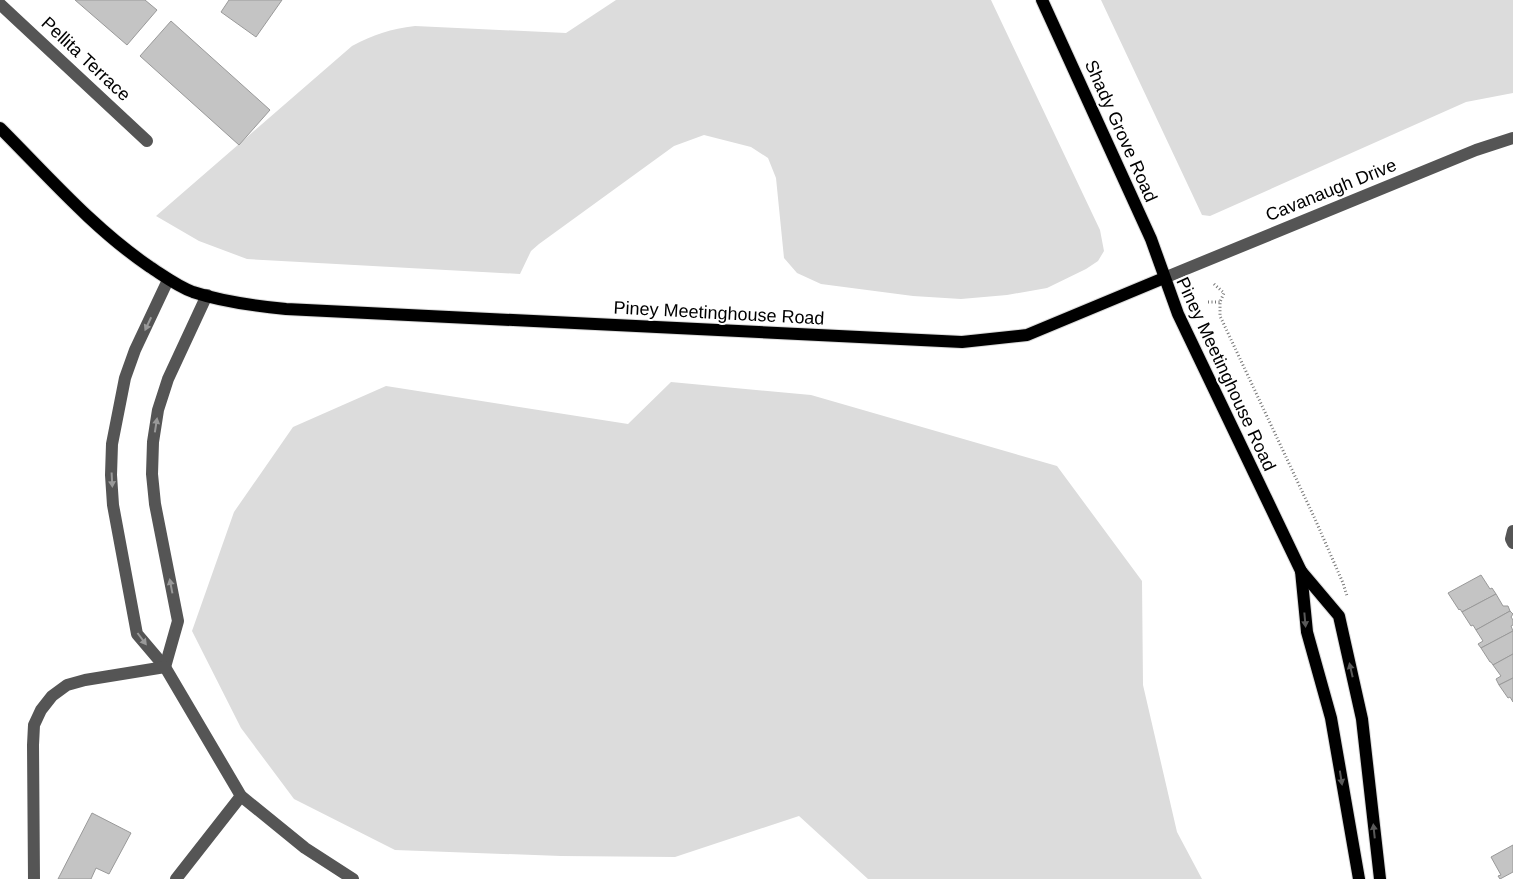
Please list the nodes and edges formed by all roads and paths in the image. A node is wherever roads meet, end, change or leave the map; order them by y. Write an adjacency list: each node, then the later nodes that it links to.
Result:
1 (1042, 0): 6 (main road, Shady Grove Road)
2 (0, 4): 5 (street, Pellita Terrace)
3 (0, 128): 7 (main road, Piney Meetinghouse Road)
4 (1513, 138): 6 (street, Cavanaugh Drive)
5 (147, 141)
6 (1164, 278): 8 (main road, Piney Meetinghouse Road); 13 (main road, Piney Meetinghouse Road)
7 (168, 280): 8 (main road, Piney Meetinghouse Road); 14 (street, one-way to 14)
8 (207, 295): 14 (street, one-way to 8)
9 (1208, 302): 10 (path)
10 (1220, 302)
11 (1513, 531): 12 (street)
12 (1513, 543)
13 (1301, 571): 19 (main road, Piney Meetinghouse Road, one-way to 19); 20 (main road, Piney Meetinghouse Road, one-way to 13)
14 (165, 667): 15 (street); 16 (street)
15 (241, 796): 17 (street); 18 (street)
16 (34, 879)
17 (176, 879)
18 (354, 879)
19 (1359, 879)
20 (1380, 879)

